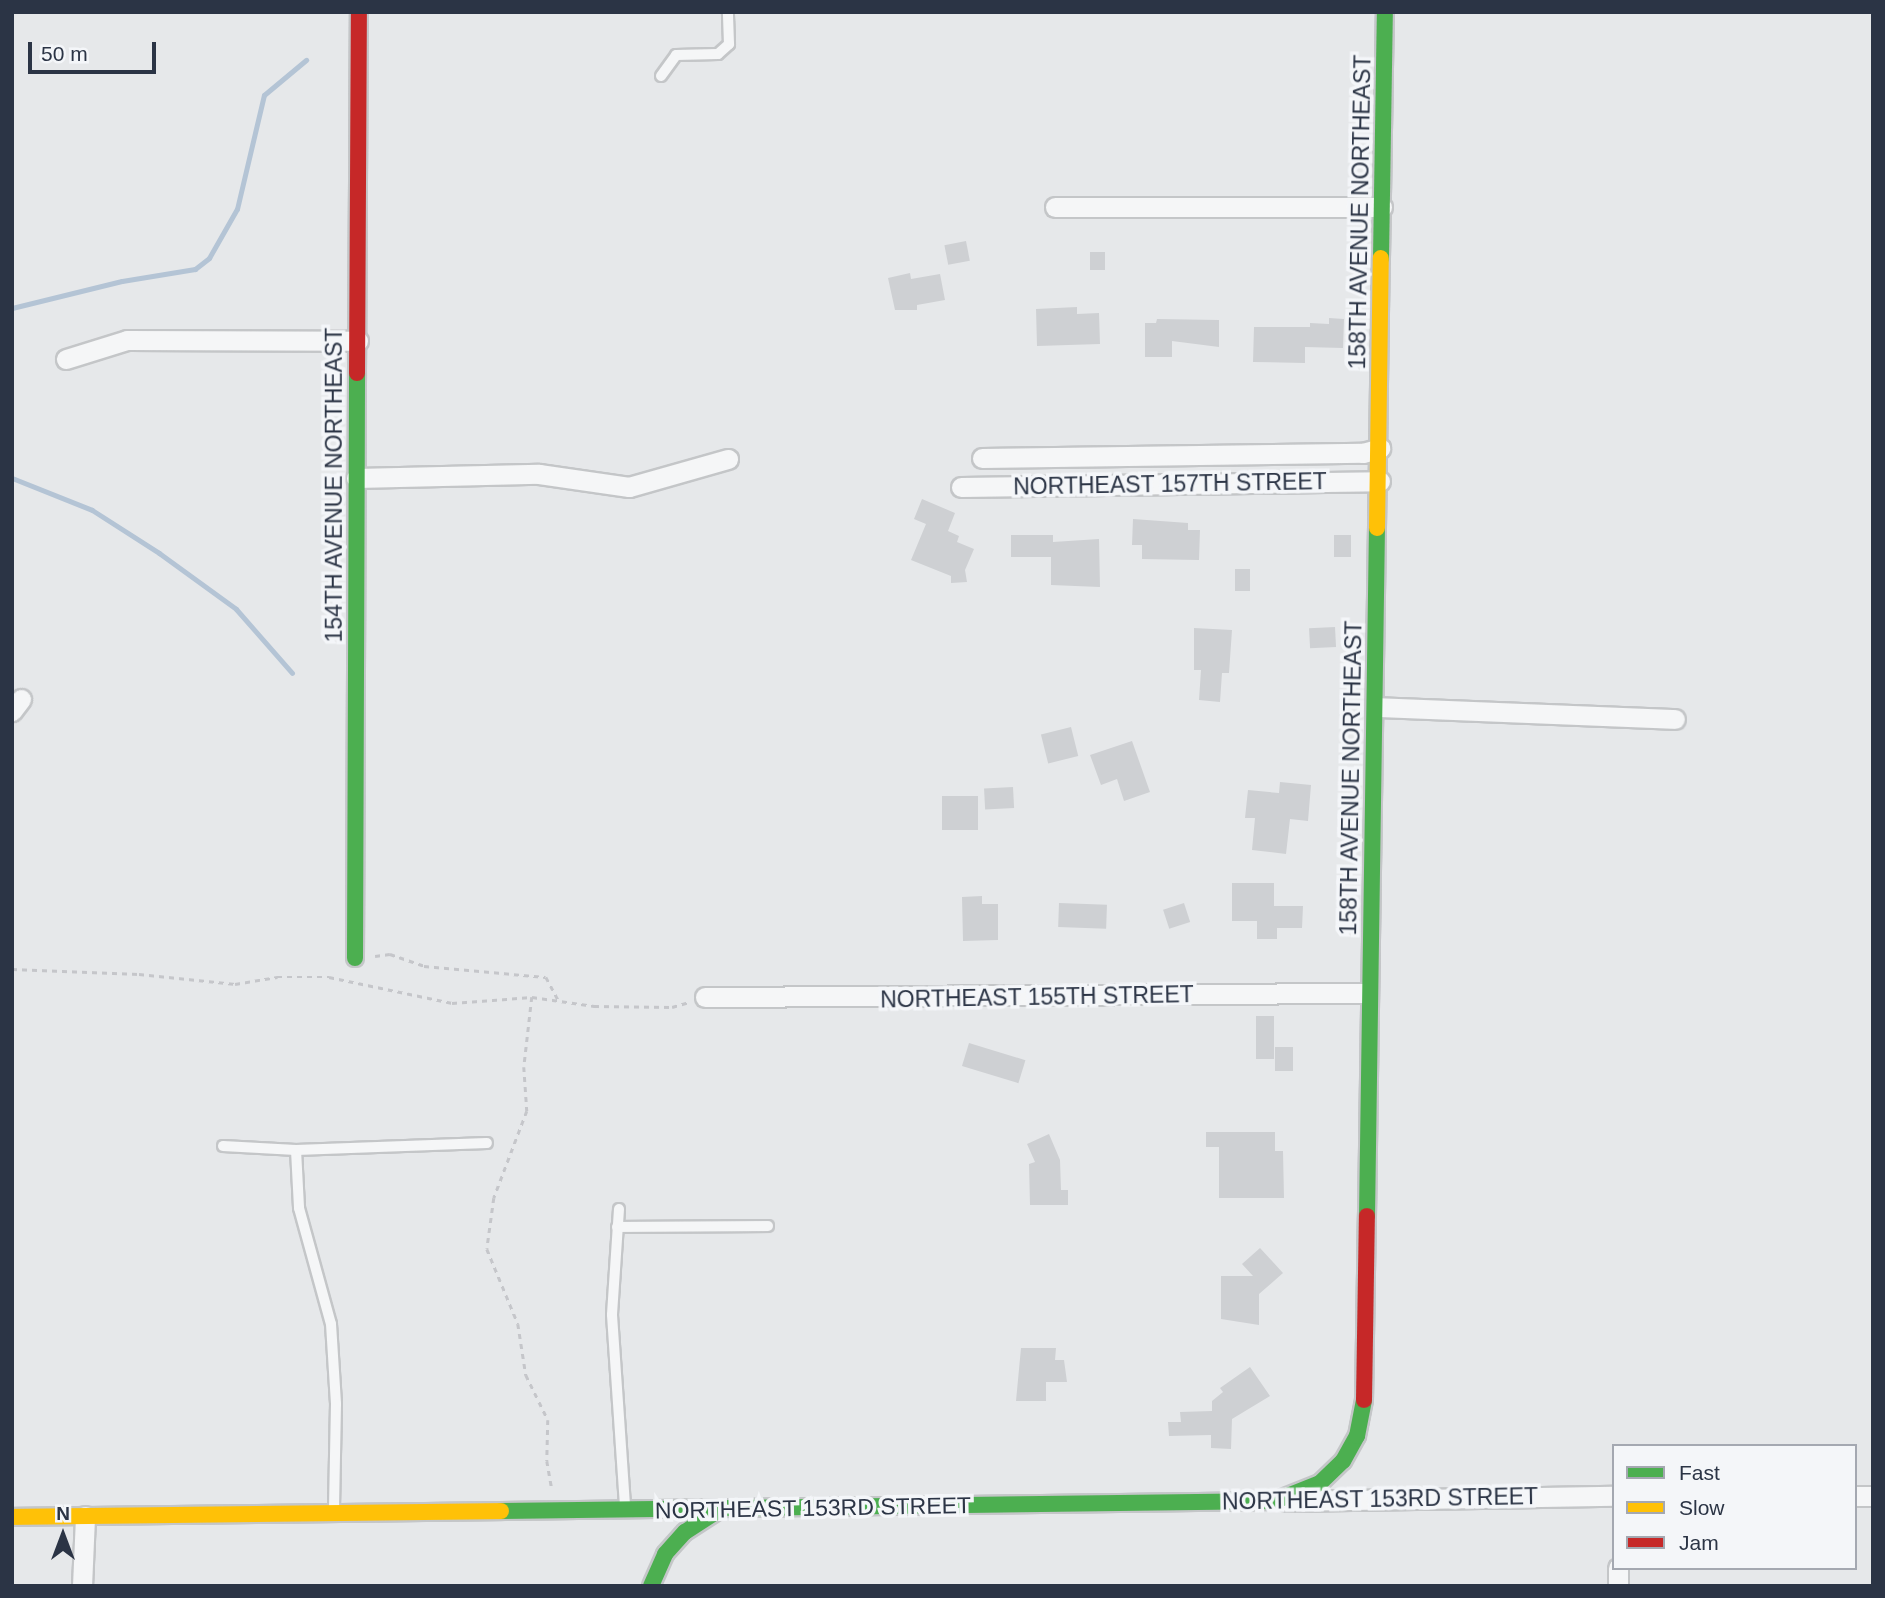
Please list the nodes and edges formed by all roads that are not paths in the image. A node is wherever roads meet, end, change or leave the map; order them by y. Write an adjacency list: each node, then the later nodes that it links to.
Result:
1 (359, 12): 7 (street, 154TH AVENUE NORTHEAST)
2 (728, 12): 4 (lane)
3 (1385, 12): 6 (street, 158TH AVENUE NORTHEAST)
4 (661, 76)
5 (1055, 207): 6 (street)
6 (1382, 207): 9 (street, 158TH AVENUE NORTHEAST)
7 (358, 341): 8 (street); 12 (street, 154TH AVENUE NORTHEAST)
8 (66, 359)
9 (1380, 448): 10 (street); 13 (street, 158TH AVENUE NORTHEAST)
10 (982, 457)
11 (728, 459): 12 (street)
12 (356, 478): 17 (street, 154TH AVENUE NORTHEAST)
13 (1380, 481): 14 (street, NORTHEAST 157TH STREET); 15 (street, 158TH AVENUE NORTHEAST)
14 (961, 487)
15 (1376, 707): 16 (street); 18 (street, 158TH AVENUE NORTHEAST)
16 (1675, 719)
17 (355, 958)
18 (1368, 993): 19 (street, NORTHEAST 155TH STREET); 27 (street, 158TH AVENUE NORTHEAST)
19 (705, 997)
20 (487, 1143): 22 (lane)
21 (223, 1146): 22 (lane)
22 (296, 1150): 30 (lane)
23 (619, 1209): 25 (lane)
24 (768, 1226): 25 (lane)
25 (617, 1227): 29 (lane)
26 (1612, 1496): 27 (street, NORTHEAST 153RD STREET)
27 (1275, 1501): 28 (street, NORTHEAST 153RD STREET)
28 (719, 1510): 29 (street, NORTHEAST 153RD STREET); 34 (street)
29 (625, 1512): 30 (street, NORTHEAST 153RD STREET)
30 (334, 1514): 31 (street, NORTHEAST 153RD STREET)
31 (85, 1516): 32 (street, NORTHEAST 153RD STREET); 33 (street)
32 (12, 1517)
33 (82, 1586)
34 (651, 1586)

